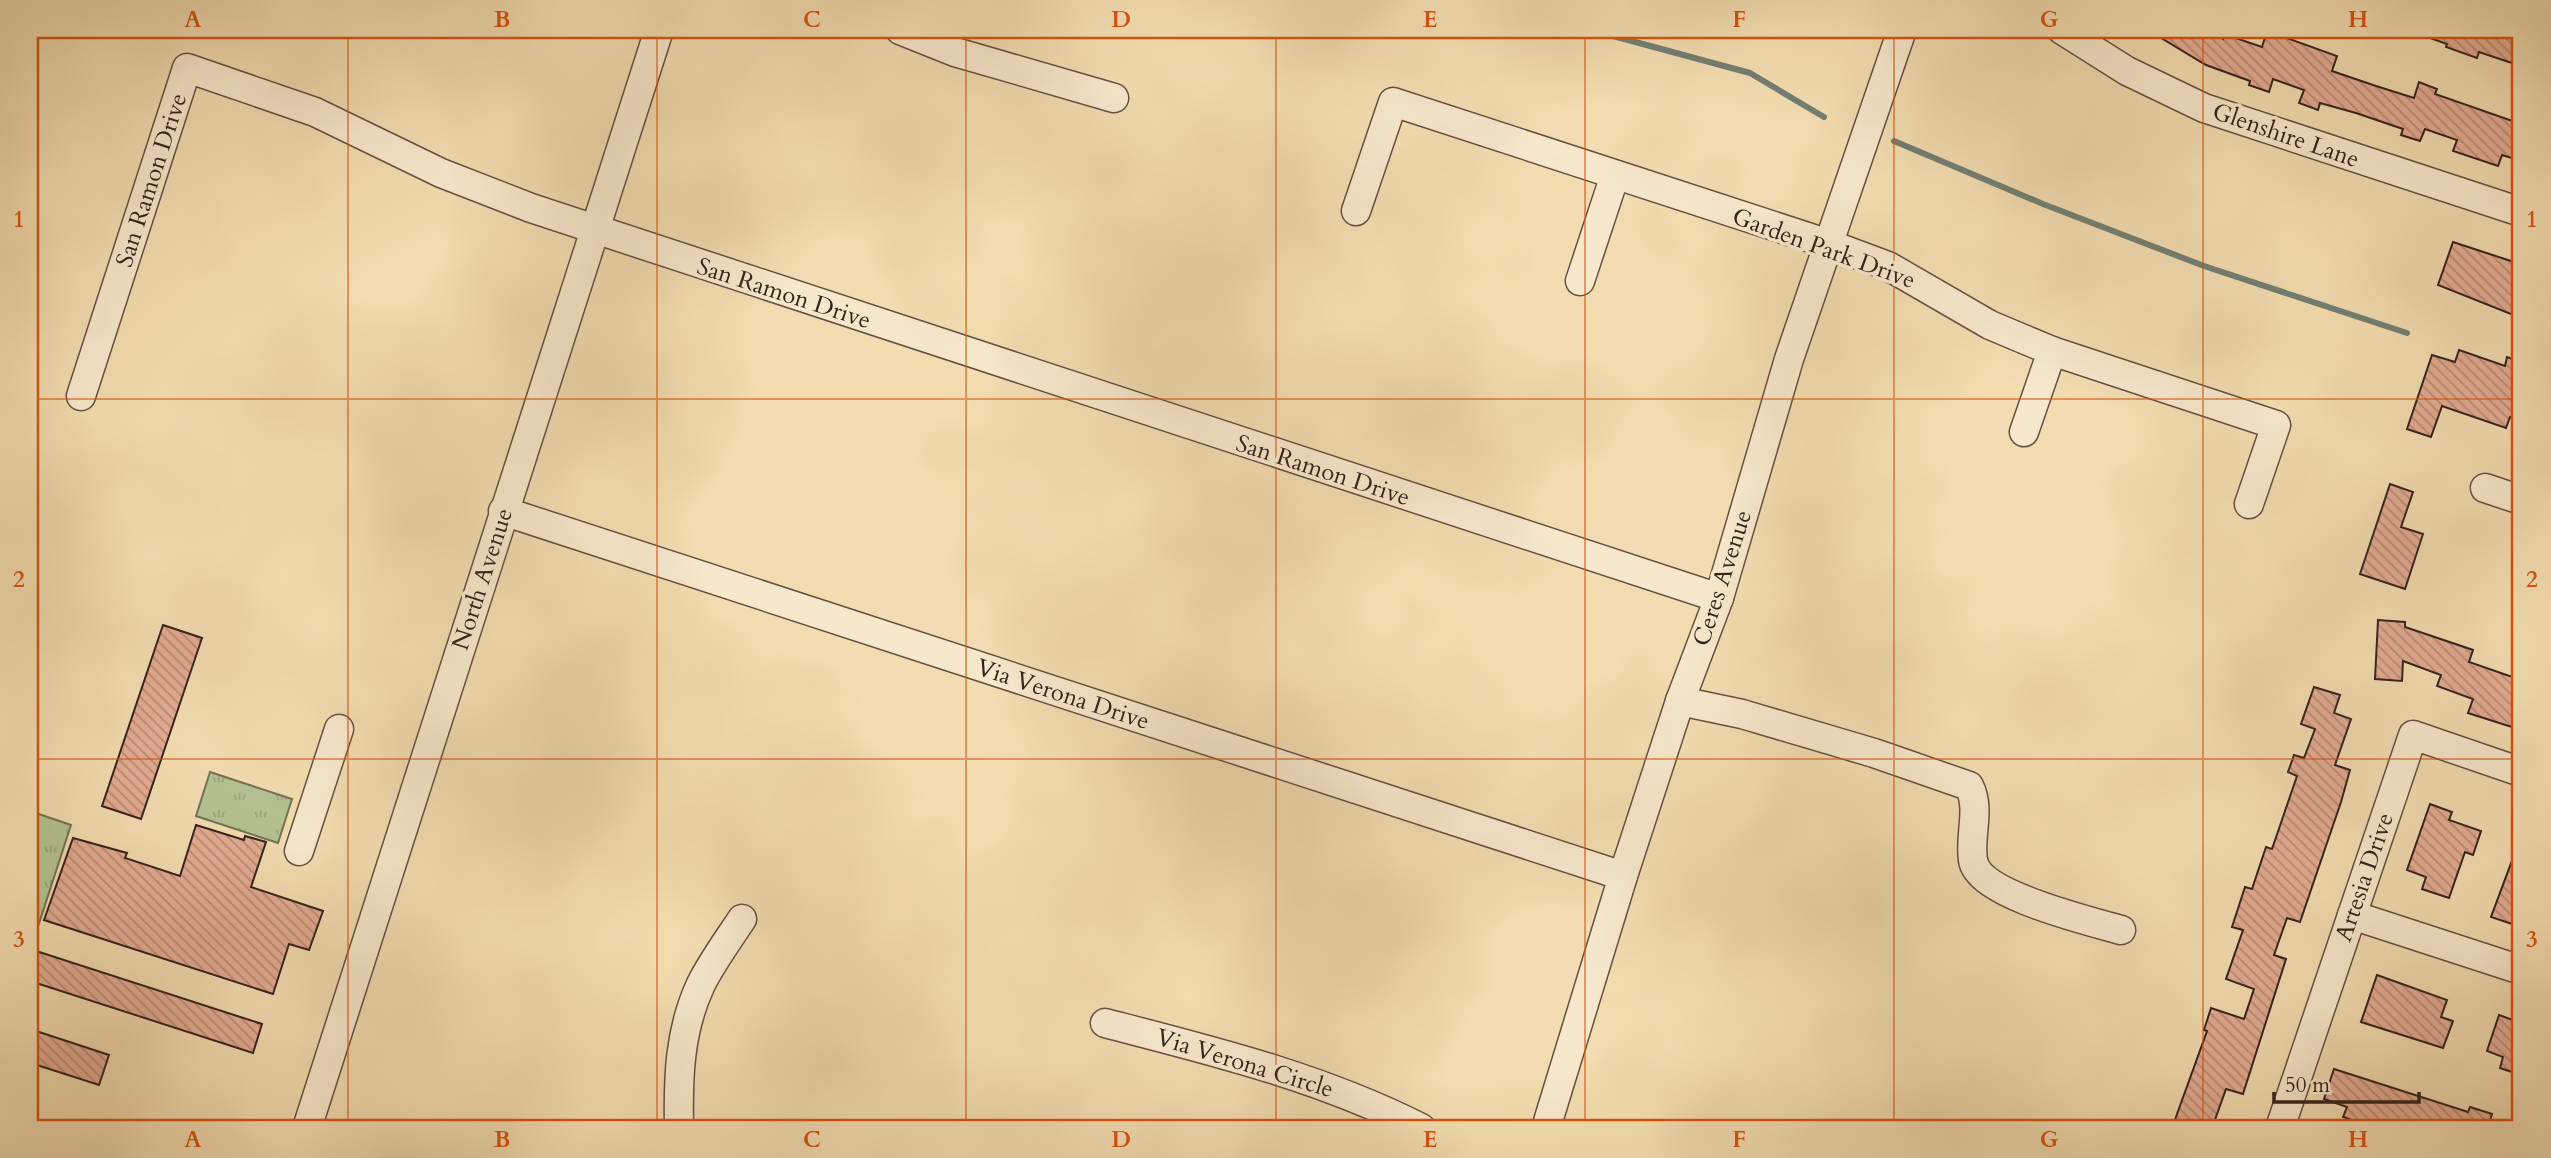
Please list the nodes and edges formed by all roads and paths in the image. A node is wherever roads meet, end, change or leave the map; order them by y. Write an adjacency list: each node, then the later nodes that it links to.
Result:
1 (659, 30): 9 (street, North Avenue)
2 (900, 30): 5 (street)
3 (1902, 30): 10 (street, Ceres Avenue)
4 (2062, 30): 8 (street, Glenshire Lane)
5 (1114, 98)
6 (1615, 175): 7 (street, Garden Park Drive); 10 (street, Garden Park Drive); 11 (street)
7 (1356, 211)
8 (2521, 212)
9 (595, 230): 13 (street, San Ramon Drive); 18 (street, North Avenue); 19 (street, San Ramon Drive)
10 (1829, 244): 12 (street, Garden Park Drive); 19 (street, Ceres Avenue)
11 (1580, 281)
12 (2052, 351): 14 (street); 17 (street, Garden Park Drive)
13 (81, 396)
14 (2024, 432)
15 (2485, 488): 16 (street)
16 (2521, 500)
17 (2249, 504)
18 (503, 511): 24 (street, Via Verona Drive); 30 (street, North Avenue)
19 (1719, 598): 20 (street, Ceres Avenue)
20 (1680, 701): 24 (street, Ceres Avenue); 27 (street)
21 (339, 729): 23 (street)
22 (2521, 772): 25 (street, Artesia Drive)
23 (299, 851)
24 (1623, 876): 33 (street, Ceres Avenue)
25 (2351, 915): 28 (street); 34 (street, Artesia Drive)
26 (742, 919): 31 (street)
27 (2121, 930)
28 (2521, 970)
29 (1105, 1023): 32 (street, Via Verona Circle)
30 (307, 1128)
31 (679, 1128)
32 (1421, 1128)
33 (1546, 1128)
34 (2280, 1128)

